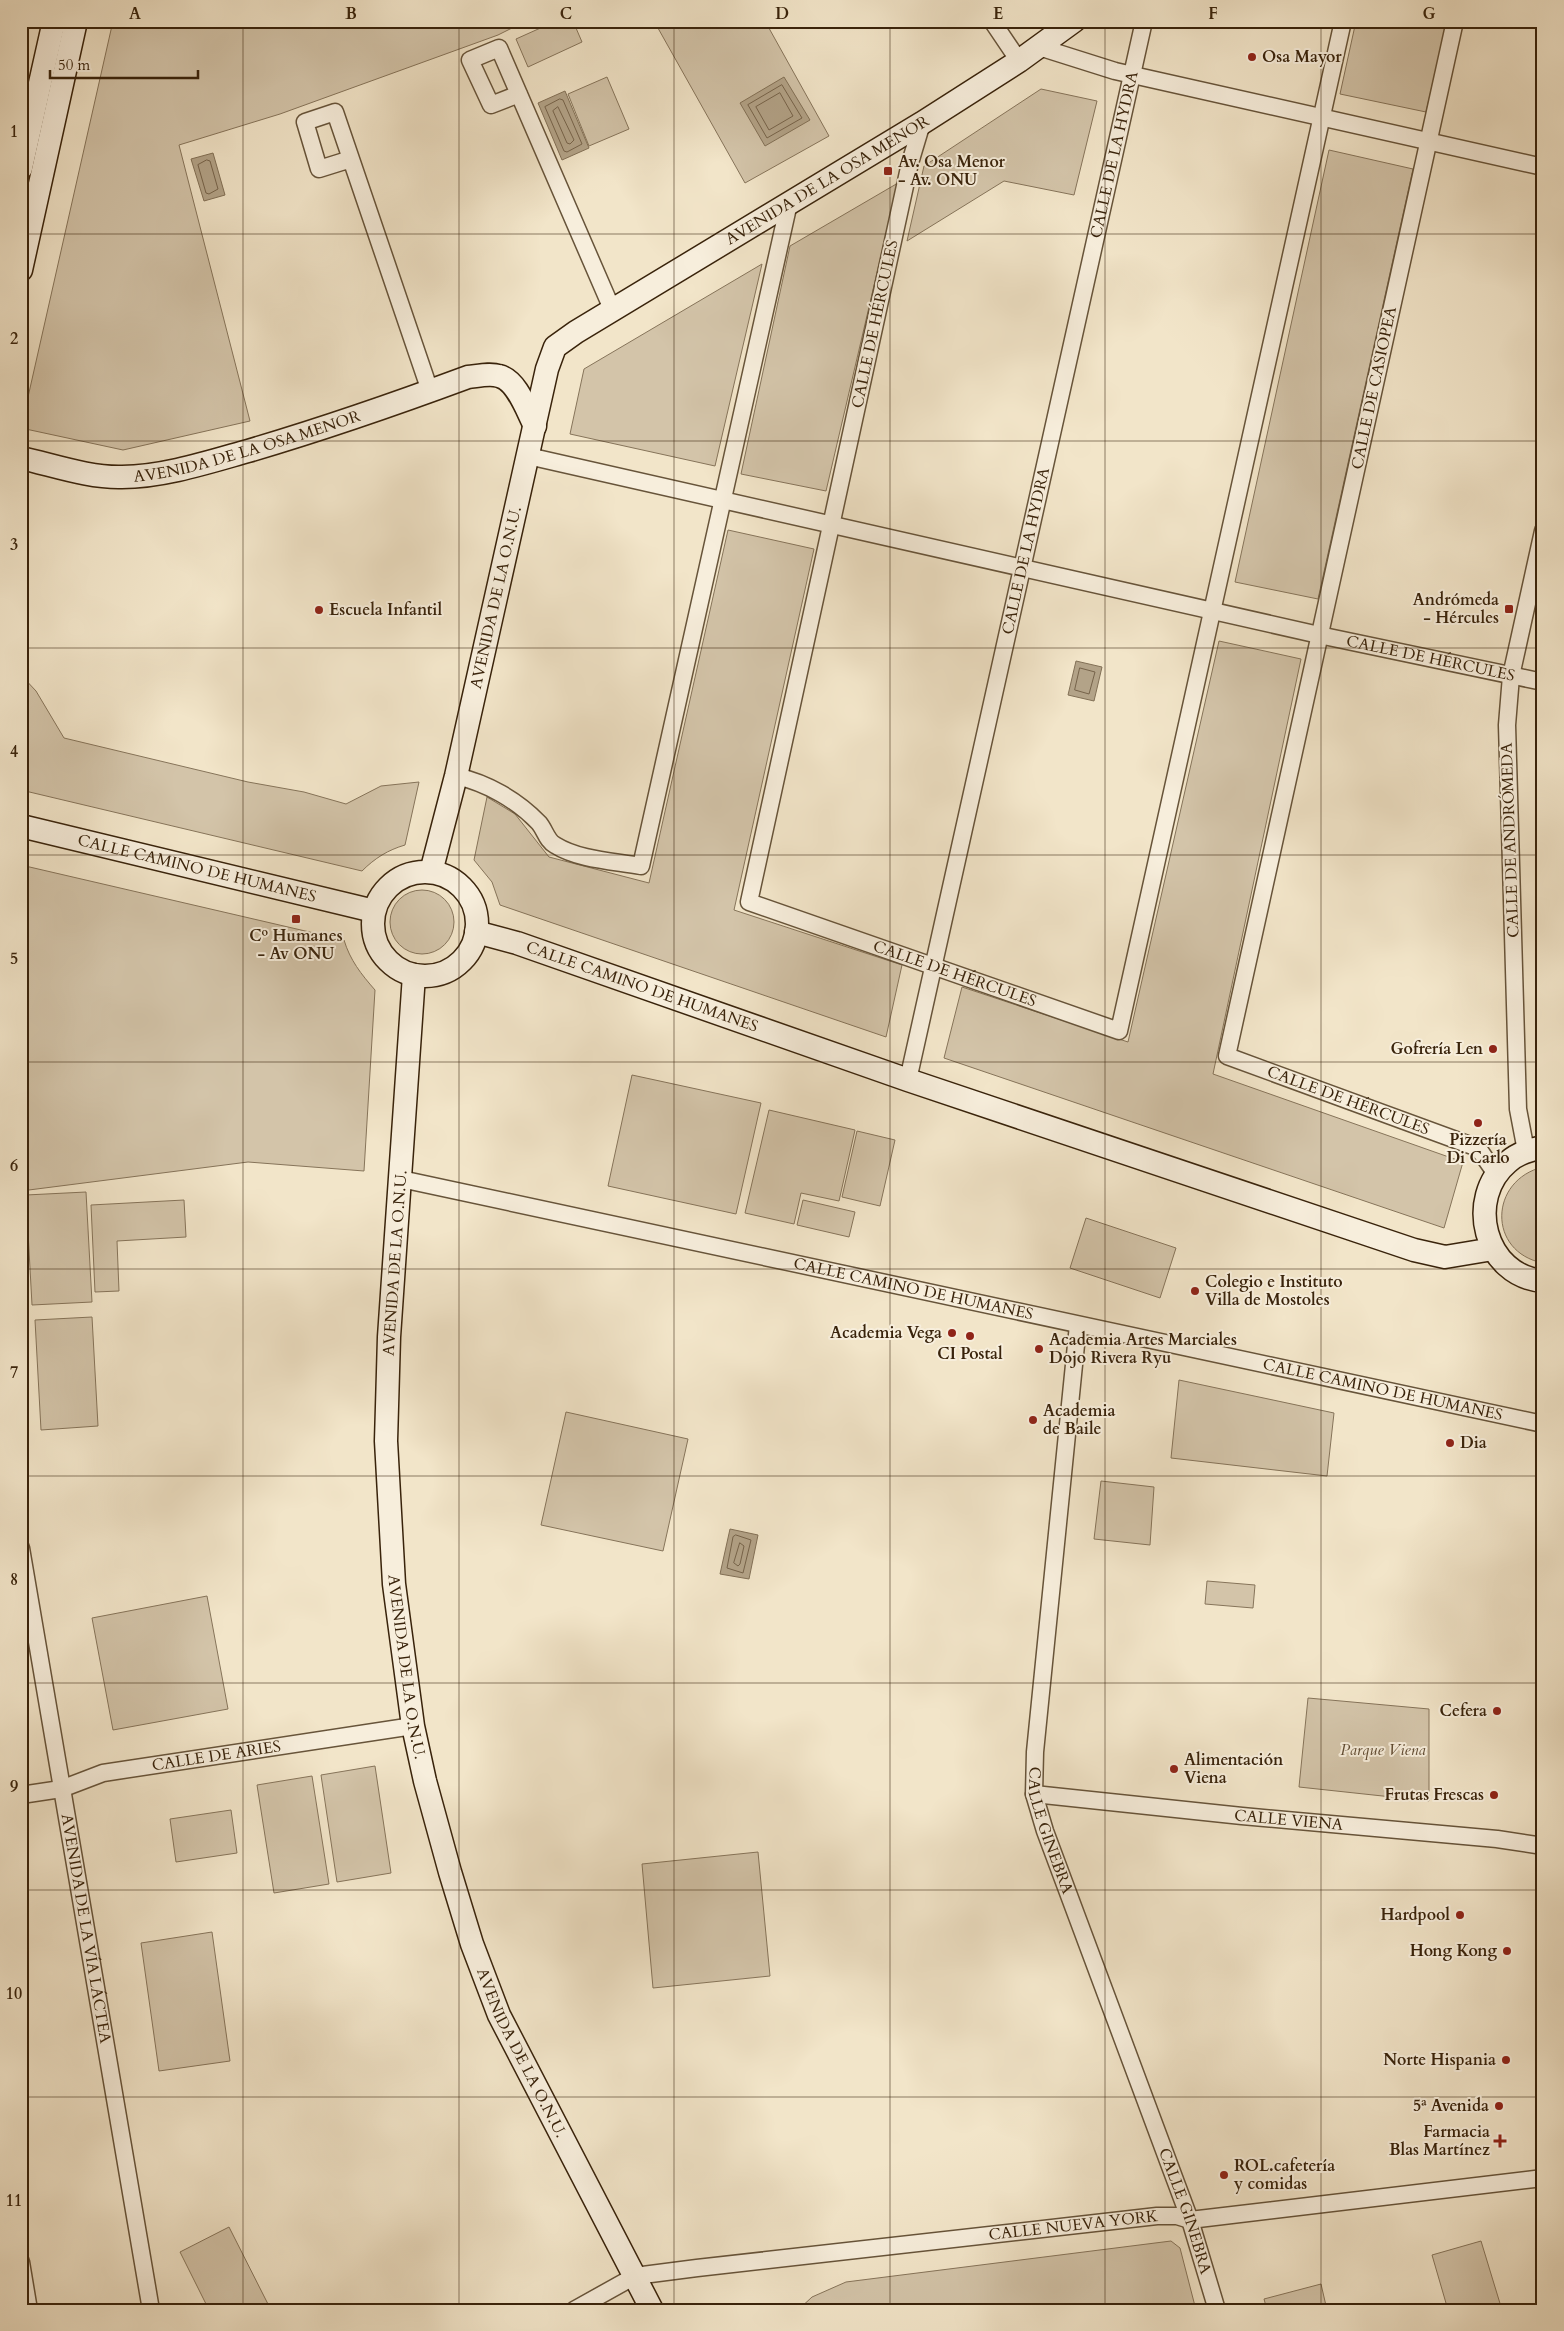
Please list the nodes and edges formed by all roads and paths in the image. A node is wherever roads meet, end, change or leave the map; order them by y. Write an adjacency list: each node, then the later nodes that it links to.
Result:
1 (54, 21): 16 (street)
2 (76, 21): 19 (street)
3 (992, 21): 9 (street)
4 (1074, 21): 8 (street, AVENIDA DE LA OSA MENOR)
5 (1144, 21): 10 (street, CALLE DE LA HYDRA)
6 (1343, 21): 12 (street)
7 (1455, 21): 14 (street, CALLE DE CASIOPEA)
8 (1039, 47): 9 (street, AVENIDA DE LA OSA MENOR); 10 (street)
9 (1019, 61): 13 (street, AVENIDA DE LA OSA MENOR)
10 (1132, 75): 12 (street); 29 (street, CALLE DE LA HYDRA)
11 (519, 94): 20 (street)
12 (1321, 118): 14 (street); 30 (street)
13 (922, 123): 18 (street, AVENIDA DE LA OSA MENOR); 27 (street, CALLE DE HÉRCULES)
14 (1428, 142): 17 (street); 31 (street, CALLE DE CASIOPEA)
15 (351, 158): 22 (street)
16 (21, 168)
17 (1543, 168)
18 (789, 203): 20 (street, AVENIDA DE LA OSA MENOR); 26 (street)
19 (21, 270)
20 (612, 309): 21 (street, AVENIDA DE LA OSA MENOR)
21 (576, 332): 23 (street, AVENIDA DE LA O.N.U.)
22 (430, 391): 23 (street, AVENIDA DE LA OSA MENOR); 25 (street, AVENIDA DE LA OSA MENOR)
23 (535, 426): 24 (street, AVENIDA DE LA O.N.U.)
24 (528, 456): 26 (street, CALLE DE HÉRCULES); 34 (street, AVENIDA DE LA O.N.U.)
25 (21, 458)
26 (723, 500): 27 (street, CALLE DE HÉRCULES); 34 (street)
27 (831, 526): 29 (street, CALLE DE HÉRCULES); 39 (street, CALLE DE HÉRCULES)
28 (1543, 531): 32 (street, CALLE DE ANDRÓMEDA)
29 (1023, 569): 30 (street, CALLE DE HÉRCULES); 39 (street, CALLE DE LA HYDRA)
30 (1211, 611): 31 (street, CALLE DE HÉRCULES); 39 (street, CALLE DE HÉRCULES)
31 (1319, 635): 32 (street, CALLE DE HÉRCULES); 43 (street, CALLE DE HÉRCULES)
32 (1511, 676): 33 (street, CALLE DE HÉRCULES); 42 (street, CALLE DE ANDRÓMEDA)
33 (1543, 682)
34 (456, 776): 36 (street, AVENIDA DE LA O.N.U.)
35 (21, 826): 37 (street, CALLE CAMINO DE HUMANES)
36 (431, 872): 37 (street); 38 (street)
37 (374, 911): 40 (street)
38 (476, 932): 40 (street); 41 (street, CALLE CAMINO DE HUMANES)
39 (934, 967): 41 (street, CALLE DE LA HYDRA)
40 (414, 976): 44 (street, AVENIDA DE LA O.N.U.)
41 (908, 1080): 45 (street, CALLE CAMINO DE HUMANES)
42 (1535, 1149): 43 (street)
43 (1496, 1174): 45 (street)
44 (401, 1179): 47 (street, CALLE CAMINO DE HUMANES); 50 (street, AVENIDA DE LA O.N.U.)
45 (1493, 1249): 46 (street)
46 (1543, 1281)
47 (1078, 1325): 48 (street, CALLE CAMINO DE HUMANES); 52 (street, CALLE GINEBRA)
48 (1543, 1424)
49 (21, 1548): 51 (street, AVENIDA DE LA VÍA LÁCTEA)
50 (414, 1726): 51 (street, CALLE DE ARIES); 58 (street, AVENIDA DE LA O.N.U.)
51 (61, 1790): 53 (street, CALLE DE ARIES); 60 (street, AVENIDA DE LA VÍA LÁCTEA)
52 (1034, 1794): 54 (street, CALLE VIENA); 56 (street, CALLE GINEBRA)
53 (21, 1795)
54 (1543, 1846)
55 (1543, 2178): 56 (street, CALLE NUEVA YORK)
56 (1190, 2220): 58 (street, CALLE NUEVA YORK); 63 (street, CALLE GINEBRA)
57 (21, 2262): 59 (street)
58 (634, 2276): 61 (street); 62 (street, AVENIDA DE LA O.N.U.)
59 (29, 2310)
60 (151, 2310)
61 (574, 2310)
62 (652, 2310)
63 (1216, 2310)

